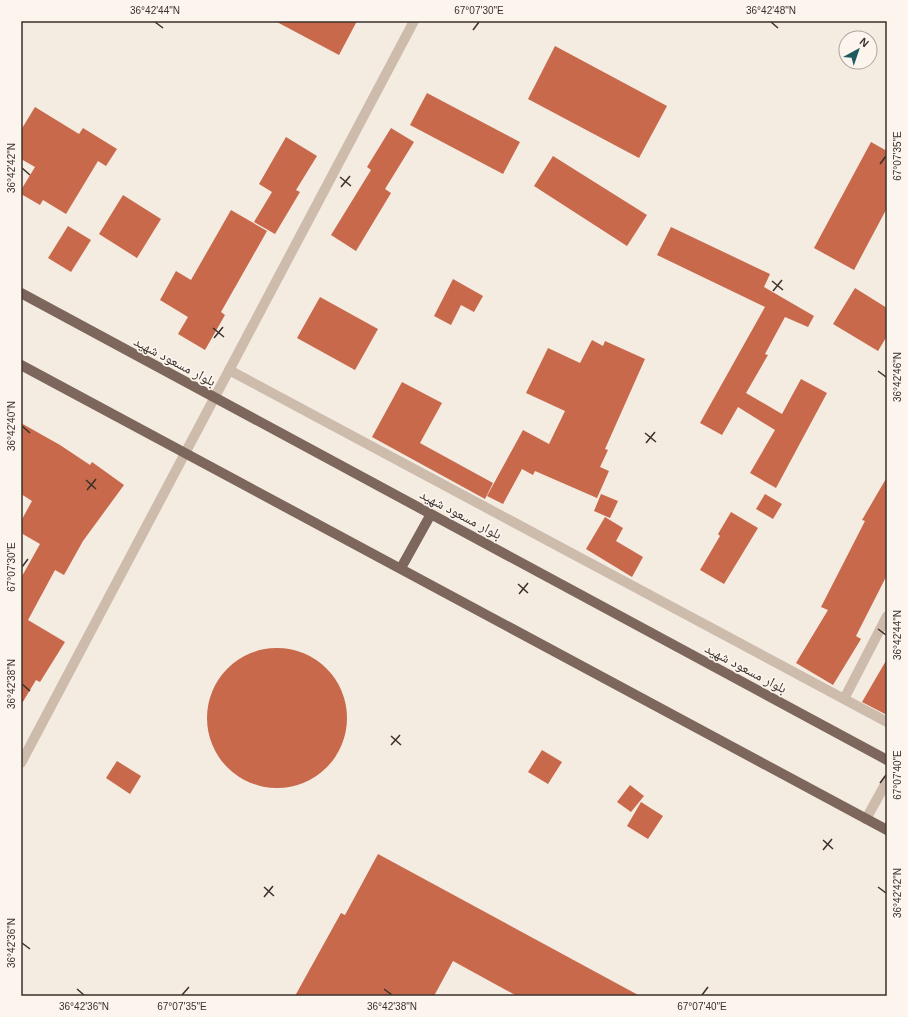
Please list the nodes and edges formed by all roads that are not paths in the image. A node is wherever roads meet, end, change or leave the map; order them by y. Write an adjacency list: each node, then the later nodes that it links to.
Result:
1 (414, 21): 4 (street)
2 (21, 294): 5 (main road, بلوار مسعود شهید)
3 (21, 365): 6 (main road)
4 (229, 370): 5 (street); 10 (street)
5 (214, 398): 6 (street); 7 (main road, بلوار مسعود شهید)
6 (187, 452): 8 (main road); 13 (street)
7 (431, 514): 8 (main road); 12 (main road, بلوار مسعود شهید)
8 (401, 568): 15 (main road)
9 (887, 616): 10 (street)
10 (844, 699): 11 (street)
11 (887, 722)
12 (887, 760)
13 (21, 764)
14 (887, 781): 15 (street)
15 (866, 818): 16 (main road)
16 (887, 830)

